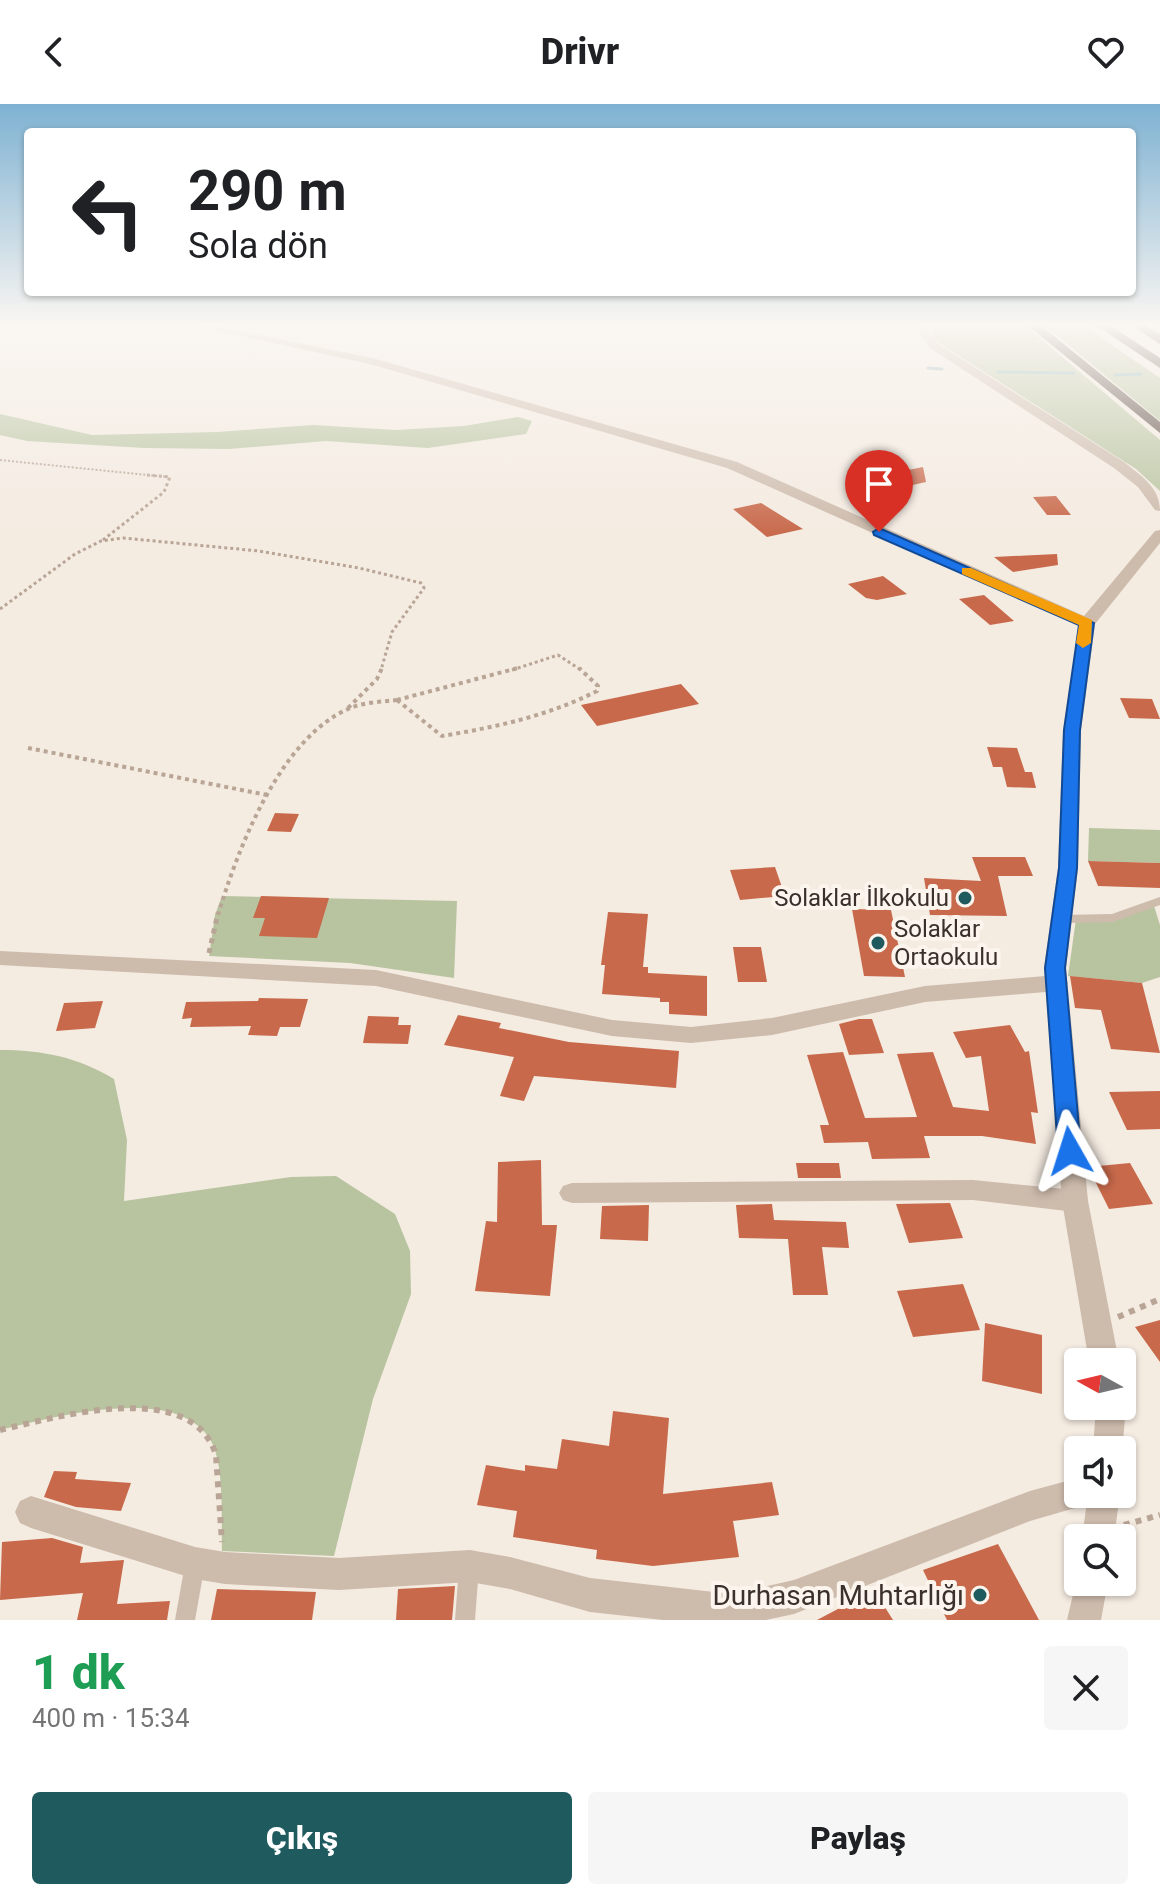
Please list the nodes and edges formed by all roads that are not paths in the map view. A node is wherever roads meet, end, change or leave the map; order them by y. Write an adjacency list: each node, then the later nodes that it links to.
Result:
1 (489, 395): 7 (street)
2 (1010, 395): 5 (street)
3 (1118, 395): 4 (highway)
4 (1160, 429)
5 (1160, 507)
6 (1160, 534): 7 (street)
7 (1087, 623): 9 (street)
8 (1160, 901): 9 (lane)
9 (1061, 919): 11 (street)
10 (0, 958): 11 (street)
11 (1057, 983): 13 (street)
12 (572, 1193): 13 (street)
13 (1075, 1201): 14 (street)
14 (1102, 1348)
15 (1064, 1497): 20 (street)
16 (31, 1512): 17 (street)
17 (210, 1566): 18 (street); 21 (lane)
18 (470, 1566): 20 (street); 22 (lane)
19 (1088, 1596): 24 (street)
20 (786, 1599): 23 (lane)
21 (185, 1620)
22 (465, 1620)
23 (760, 1620)
24 (1084, 1620)

